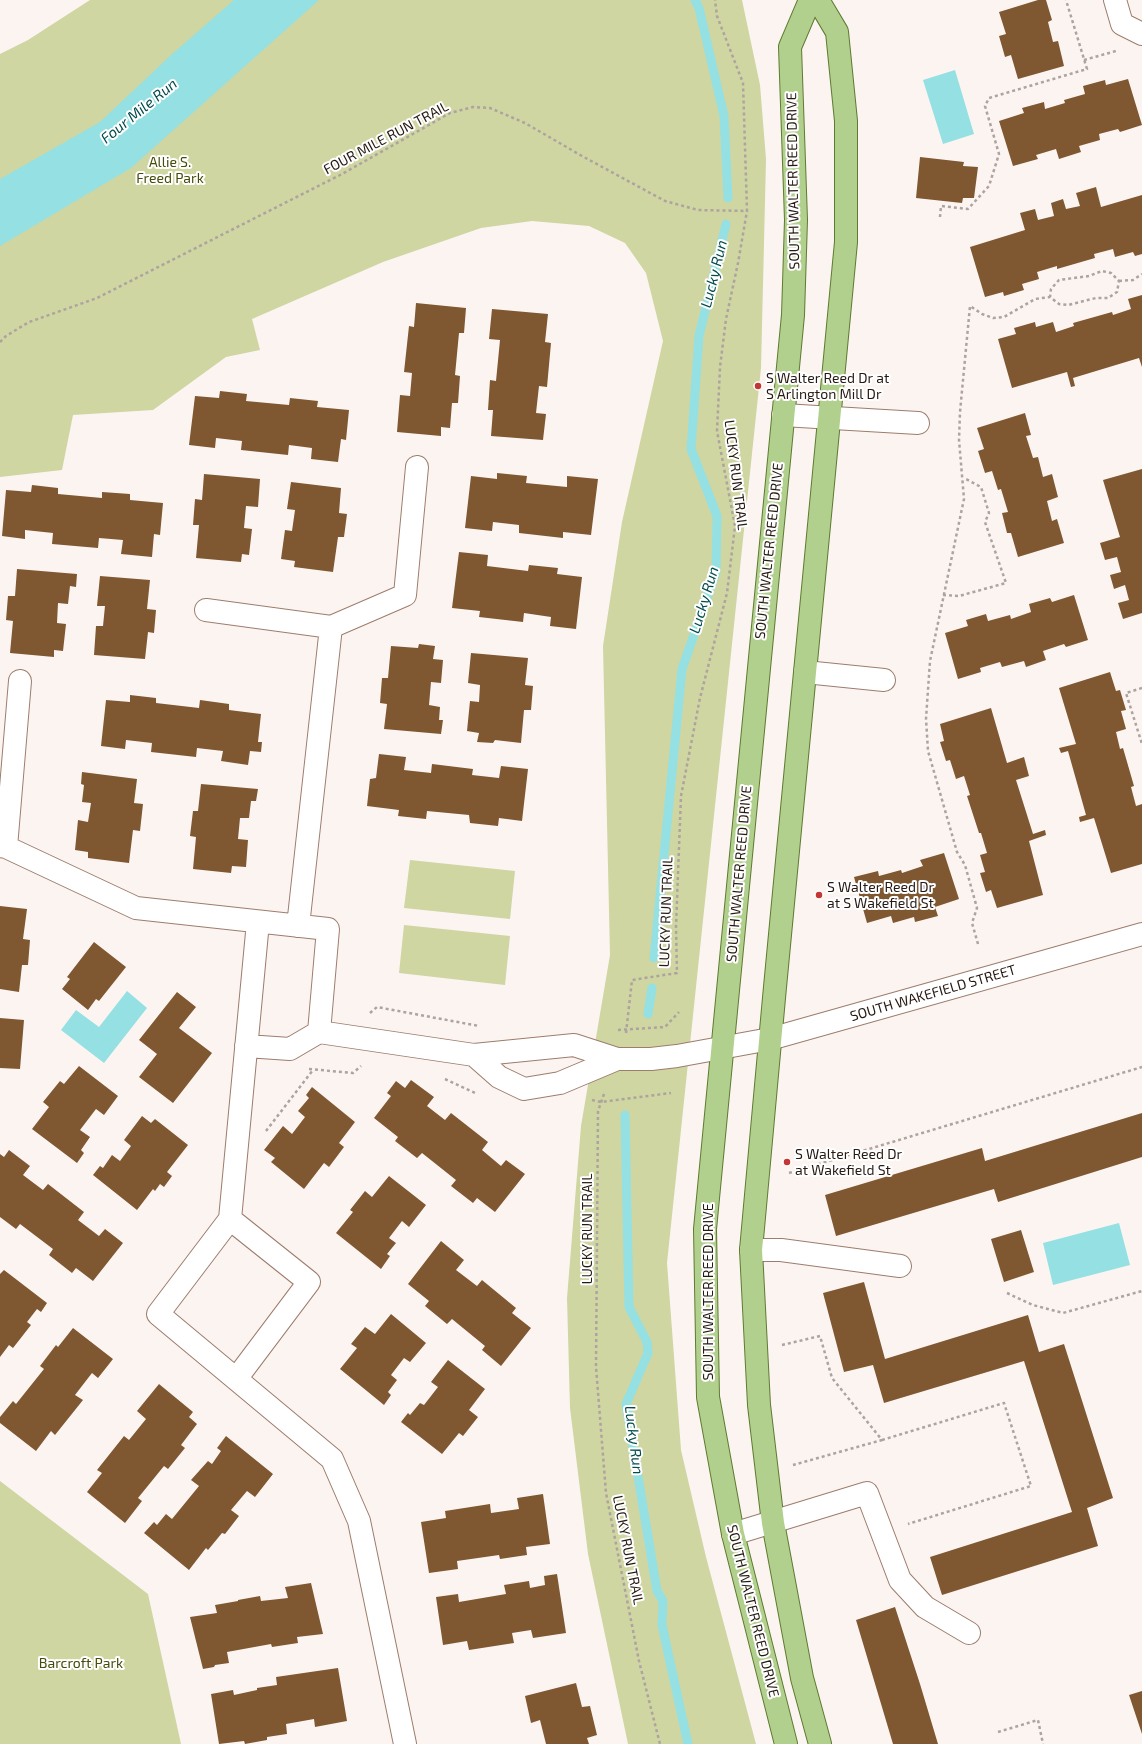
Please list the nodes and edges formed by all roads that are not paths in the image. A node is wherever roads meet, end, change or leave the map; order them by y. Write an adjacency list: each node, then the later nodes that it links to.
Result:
1 (810, 0): 5 (main road, SOUTH WALTER REED DRIVE)
2 (818, 0): 6 (main road)
3 (1115, 0): 4 (street)
4 (1142, 34)
5 (783, 415): 6 (street); 21 (main road, SOUTH WALTER REED DRIVE)
6 (830, 418): 7 (street); 11 (main road)
7 (918, 423)
8 (417, 467): 10 (street)
9 (206, 610): 10 (street)
10 (331, 627): 16 (street)
11 (805, 672): 12 (street); 19 (main road)
12 (884, 680)
13 (20, 681): 14 (street)
14 (3, 846): 15 (street)
15 (258, 922): 16 (street); 20 (street)
16 (298, 926): 18 (street)
17 (1142, 934): 19 (street, SOUTH WAKEFIELD STREET)
18 (319, 1032): 20 (street); 22 (street)
19 (770, 1039): 21 (street, SOUTH WAKEFIELD STREET); 25 (main road)
20 (246, 1046): 24 (street)
21 (722, 1048): 23 (street, SOUTH WAKEFIELD STREET); 29 (main road, SOUTH WALTER REED DRIVE)
22 (474, 1055): 23 (street); 23 (street)
23 (617, 1059)
24 (230, 1219): 27 (street); 27 (street)
25 (751, 1250): 26 (street); 28 (main road)
26 (900, 1266)
27 (236, 1379): 31 (street)
28 (773, 1523): 29 (street); 30 (street); 33 (main road)
29 (733, 1534): 32 (main road, SOUTH WALTER REED DRIVE)
30 (970, 1633)
31 (405, 1744)
32 (786, 1744)
33 (820, 1744)

